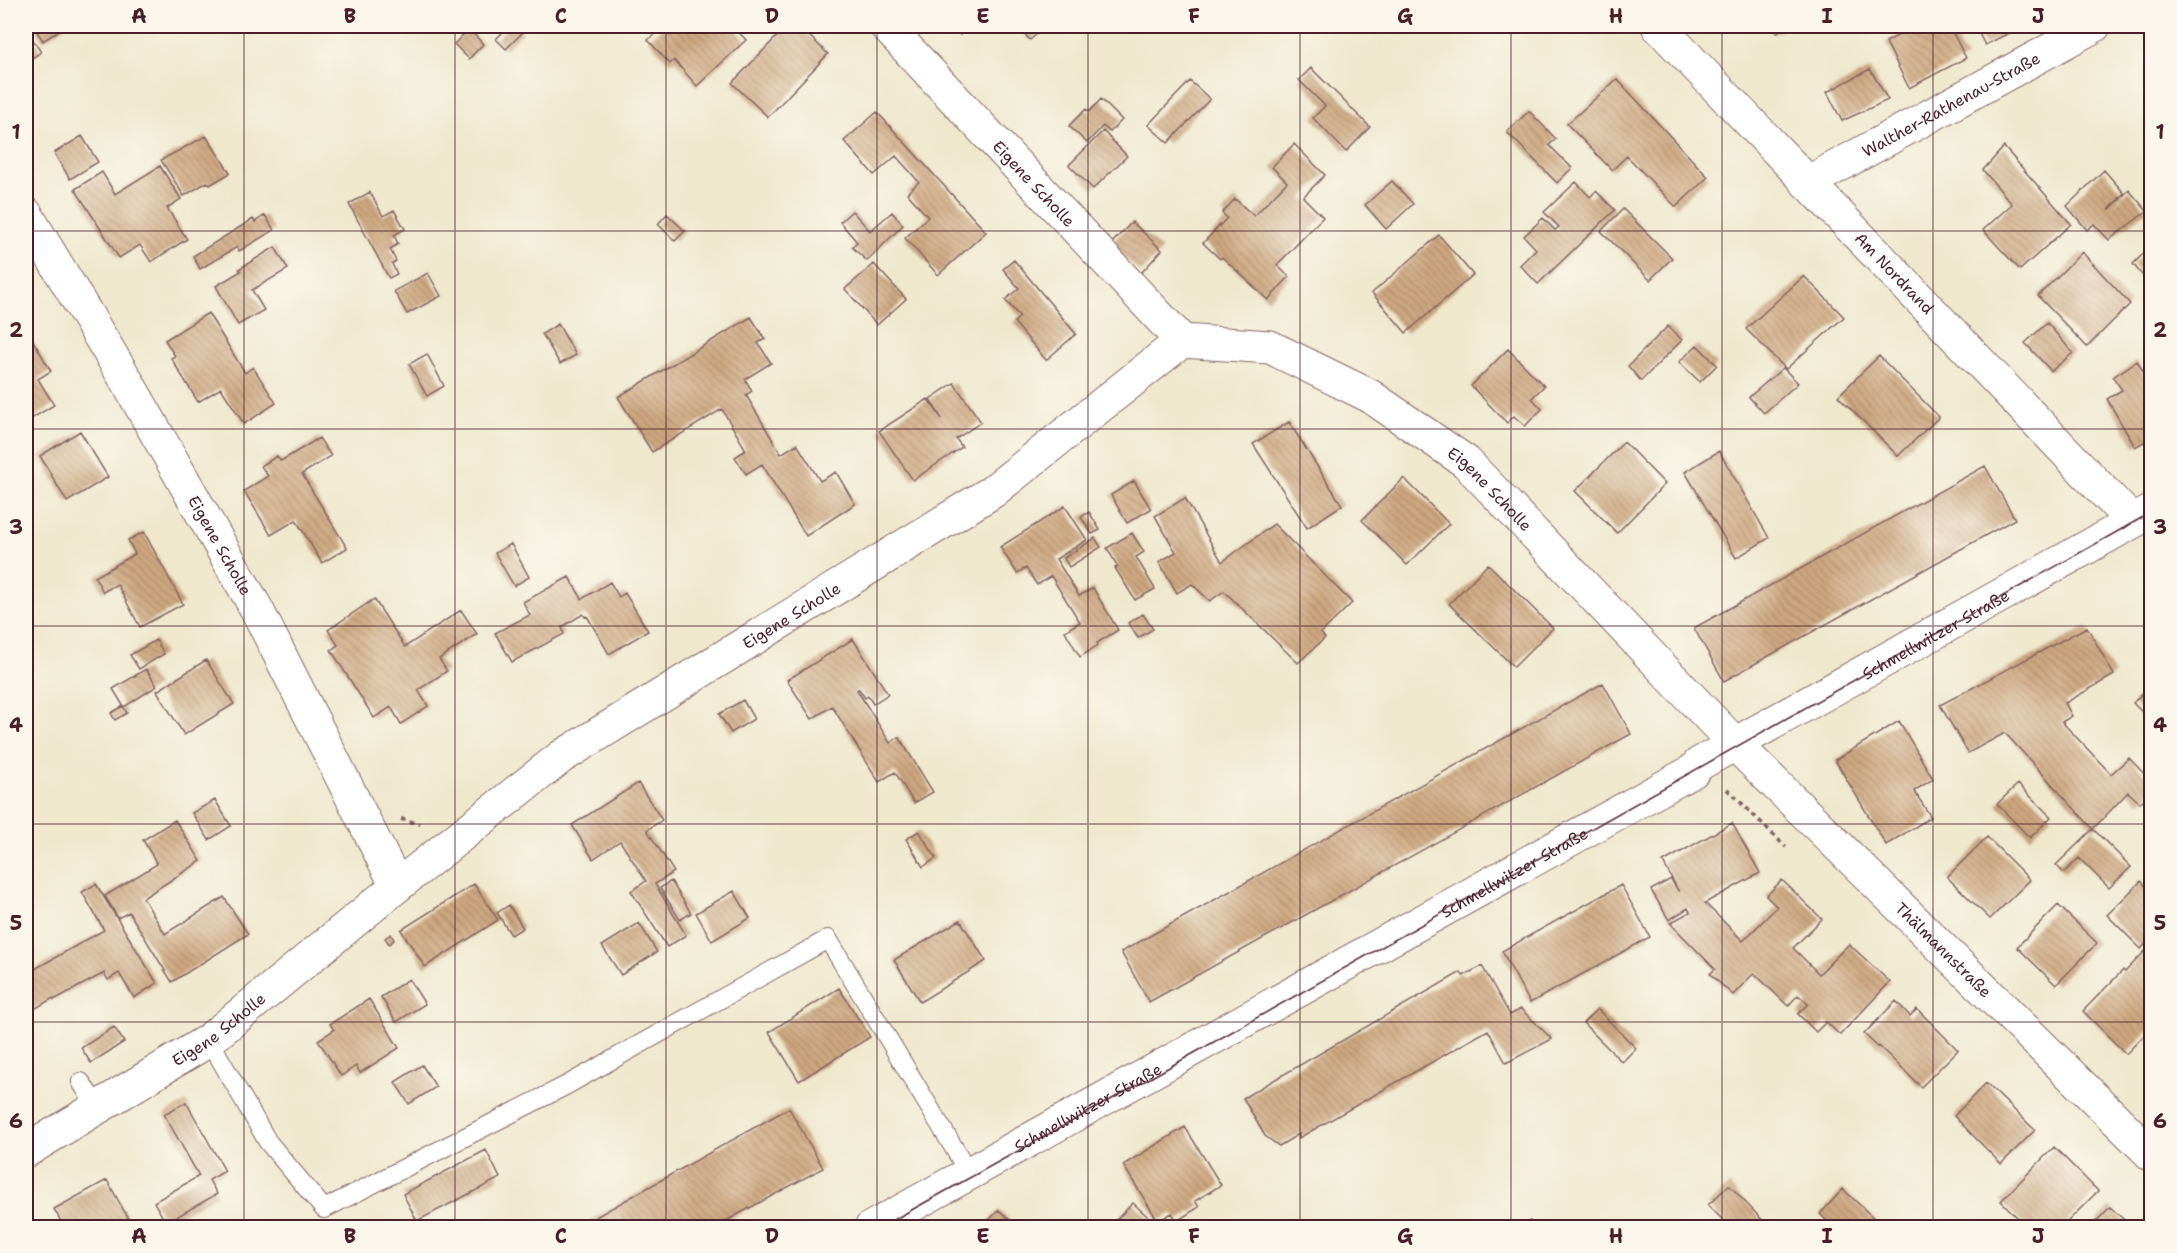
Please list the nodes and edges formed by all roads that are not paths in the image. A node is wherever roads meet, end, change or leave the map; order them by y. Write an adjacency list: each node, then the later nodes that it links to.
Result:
1 (886, 26): 6 (street, Eigene Scholle)
2 (1658, 26): 4 (street, Am Nordrand)
3 (2094, 26): 4 (street, Walther-Rathenau-Straße)
4 (1807, 183): 7 (street, Am Nordrand)
5 (26, 214): 9 (street, Eigene Scholle)
6 (1182, 341): 8 (street, Eigene Scholle); 9 (street, Eigene Scholle)
7 (2142, 516): 8 (street, Schmellwitzer Straße)
8 (1735, 744): 12 (street, Thälmannstraße); 13 (street, Schmellwitzer Straße)
9 (397, 886): 10 (street, Eigene Scholle)
10 (209, 1040): 11 (street, Eigene Scholle); 13 (lane)
11 (26, 1151)
12 (2151, 1155)
13 (969, 1173): 14 (street, Schmellwitzer Straße)
14 (871, 1227)

